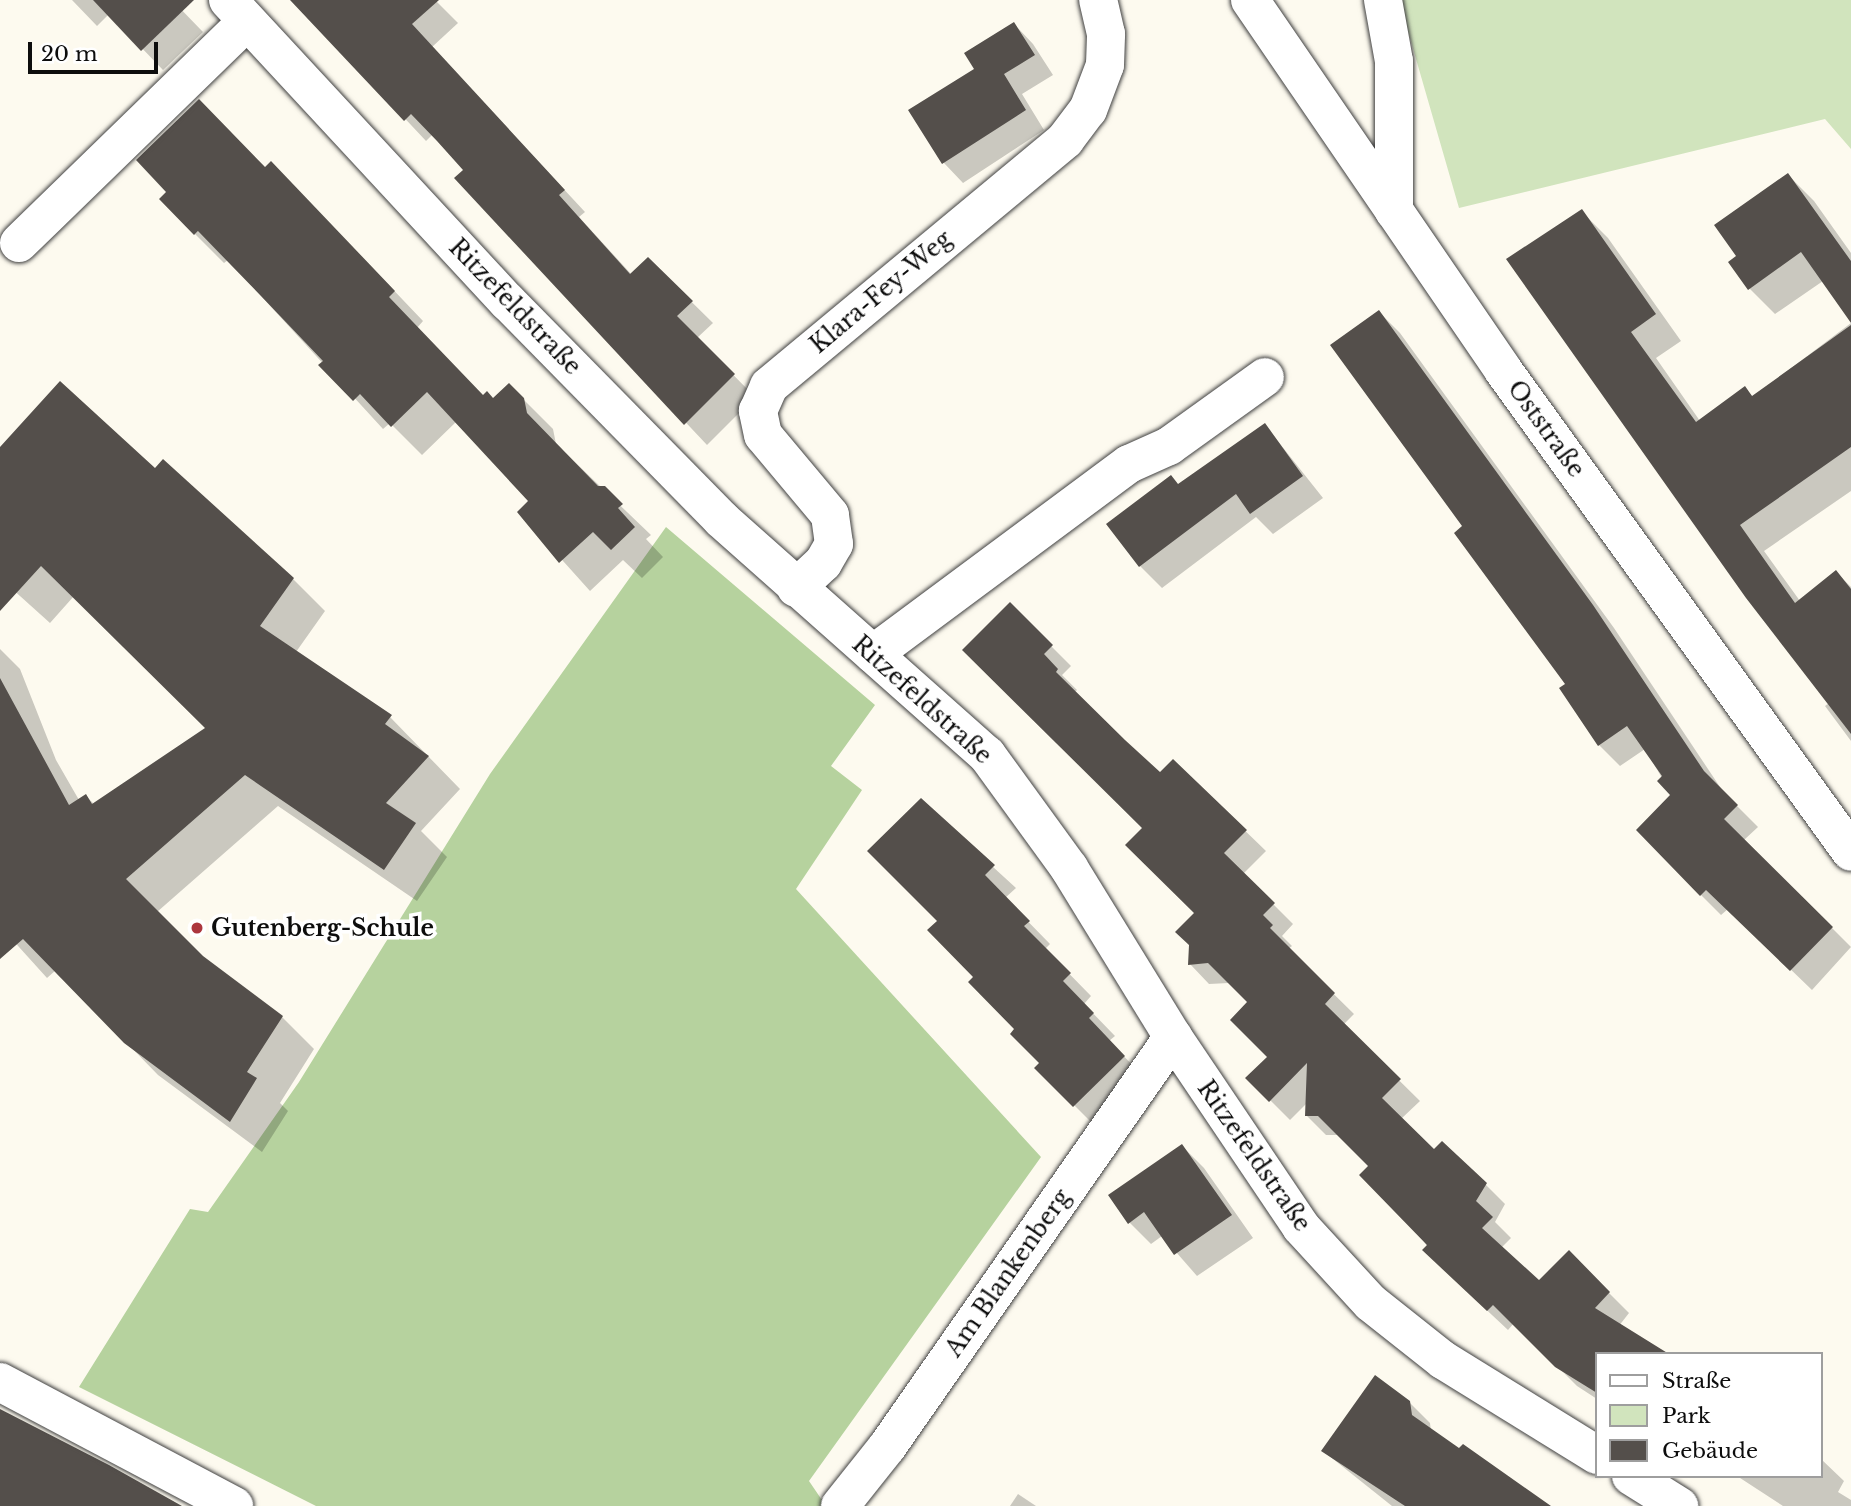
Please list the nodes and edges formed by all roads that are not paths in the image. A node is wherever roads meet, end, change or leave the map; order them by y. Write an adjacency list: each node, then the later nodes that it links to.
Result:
1 (1098, 0): 8 (street, Klara-Fey-Weg)
2 (1250, 0): 5 (street, Oststraße)
3 (1383, 0): 5 (street)
4 (238, 11): 6 (street); 8 (street, Ritzefeldstraße)
5 (1394, 211): 10 (street, Oststraße)
6 (19, 243)
7 (1265, 377): 9 (street)
8 (796, 588): 9 (street, Ritzefeldstraße)
9 (873, 654): 11 (street, Ritzefeldstraße)
10 (1851, 852)
11 (1172, 1037): 13 (street, Ritzefeldstraße); 16 (street, Am Blankenberg)
12 (0, 1382): 15 (street)
13 (1596, 1454)
14 (1634, 1478): 17 (street)
15 (234, 1506)
16 (840, 1506)
17 (1679, 1506)

